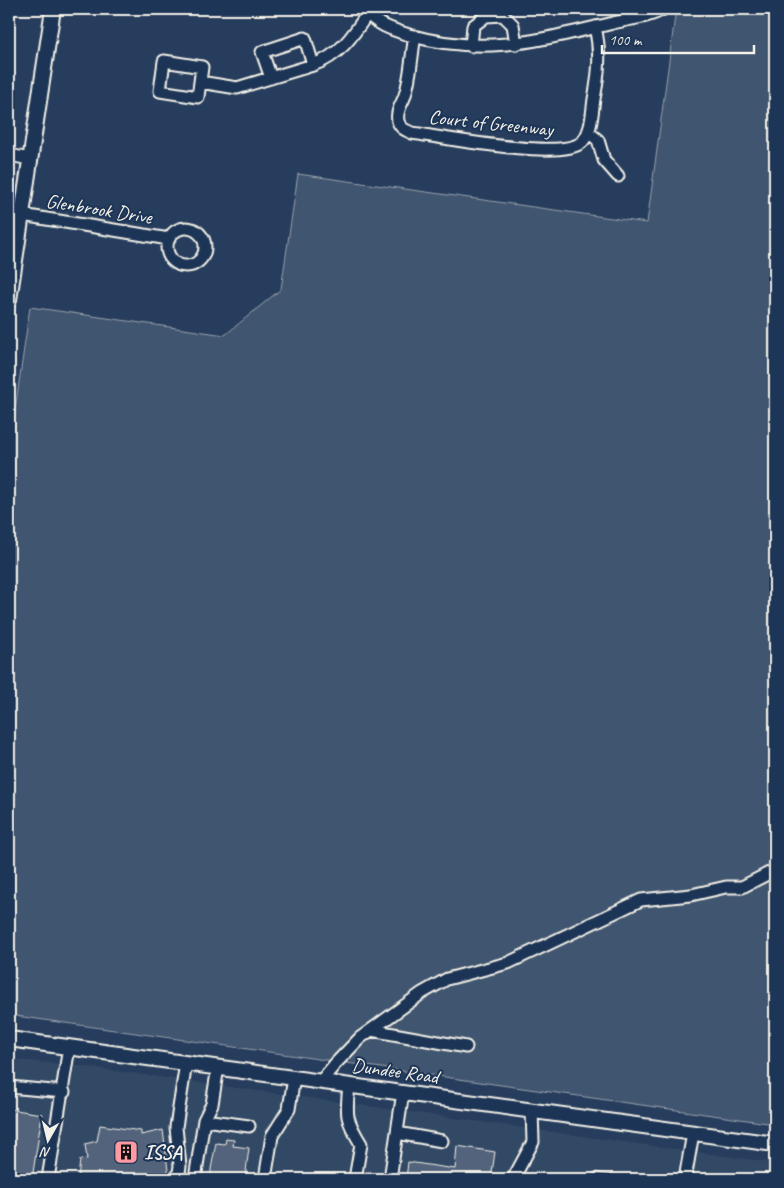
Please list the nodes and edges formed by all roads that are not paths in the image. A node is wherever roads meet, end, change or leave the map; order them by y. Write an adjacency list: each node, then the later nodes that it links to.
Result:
1 (54, 9): 15 (main road)
2 (619, 9): 5 (street)
3 (663, 9): 5 (street)
4 (366, 11): 7 (street); 10 (street)
5 (619, 21): 6 (street)
6 (595, 27): 8 (street); 13 (street)
7 (415, 36): 9 (street); 13 (street, Court of Greenway)
8 (516, 44): 9 (street); 9 (street)
9 (471, 46)
10 (313, 64): 11 (street); 11 (street)
11 (271, 78): 12 (street)
12 (200, 82)
13 (588, 132): 16 (street)
14 (9, 155): 15 (street)
15 (30, 159): 17 (main road)
16 (618, 176)
17 (22, 215): 18 (street, Glenbrook Drive); 19 (main road)
18 (169, 239)
19 (9, 300)
20 (775, 870): 21 (street)
21 (371, 1030): 24 (street); 28 (street)
22 (9, 1039): 23 (main road, Dundee Road)
23 (69, 1047): 25 (main road, Dundee Road); 31 (street)
24 (466, 1047)
25 (186, 1063): 26 (main road, Dundee Road); 41 (street)
26 (218, 1067): 27 (main road, Dundee Road); 34 (street)
27 (294, 1078): 28 (main road, Dundee Road); 43 (street)
28 (321, 1081): 29 (main road, Dundee Road)
29 (349, 1085): 32 (main road, Dundee Road); 44 (street)
30 (9, 1087): 31 (street)
31 (64, 1092): 40 (street)
32 (402, 1092): 33 (main road, Dundee Road); 36 (street)
33 (532, 1110): 37 (main road, Dundee Road); 46 (street)
34 (204, 1120): 35 (street); 42 (street)
35 (249, 1126)
36 (397, 1133): 38 (street); 45 (street)
37 (693, 1133): 39 (main road, Dundee Road); 47 (street)
38 (442, 1141)
39 (775, 1144)
40 (48, 1179)
41 (178, 1179)
42 (196, 1179)
43 (265, 1179)
44 (355, 1179)
45 (390, 1179)
46 (513, 1179)
47 (685, 1179)

